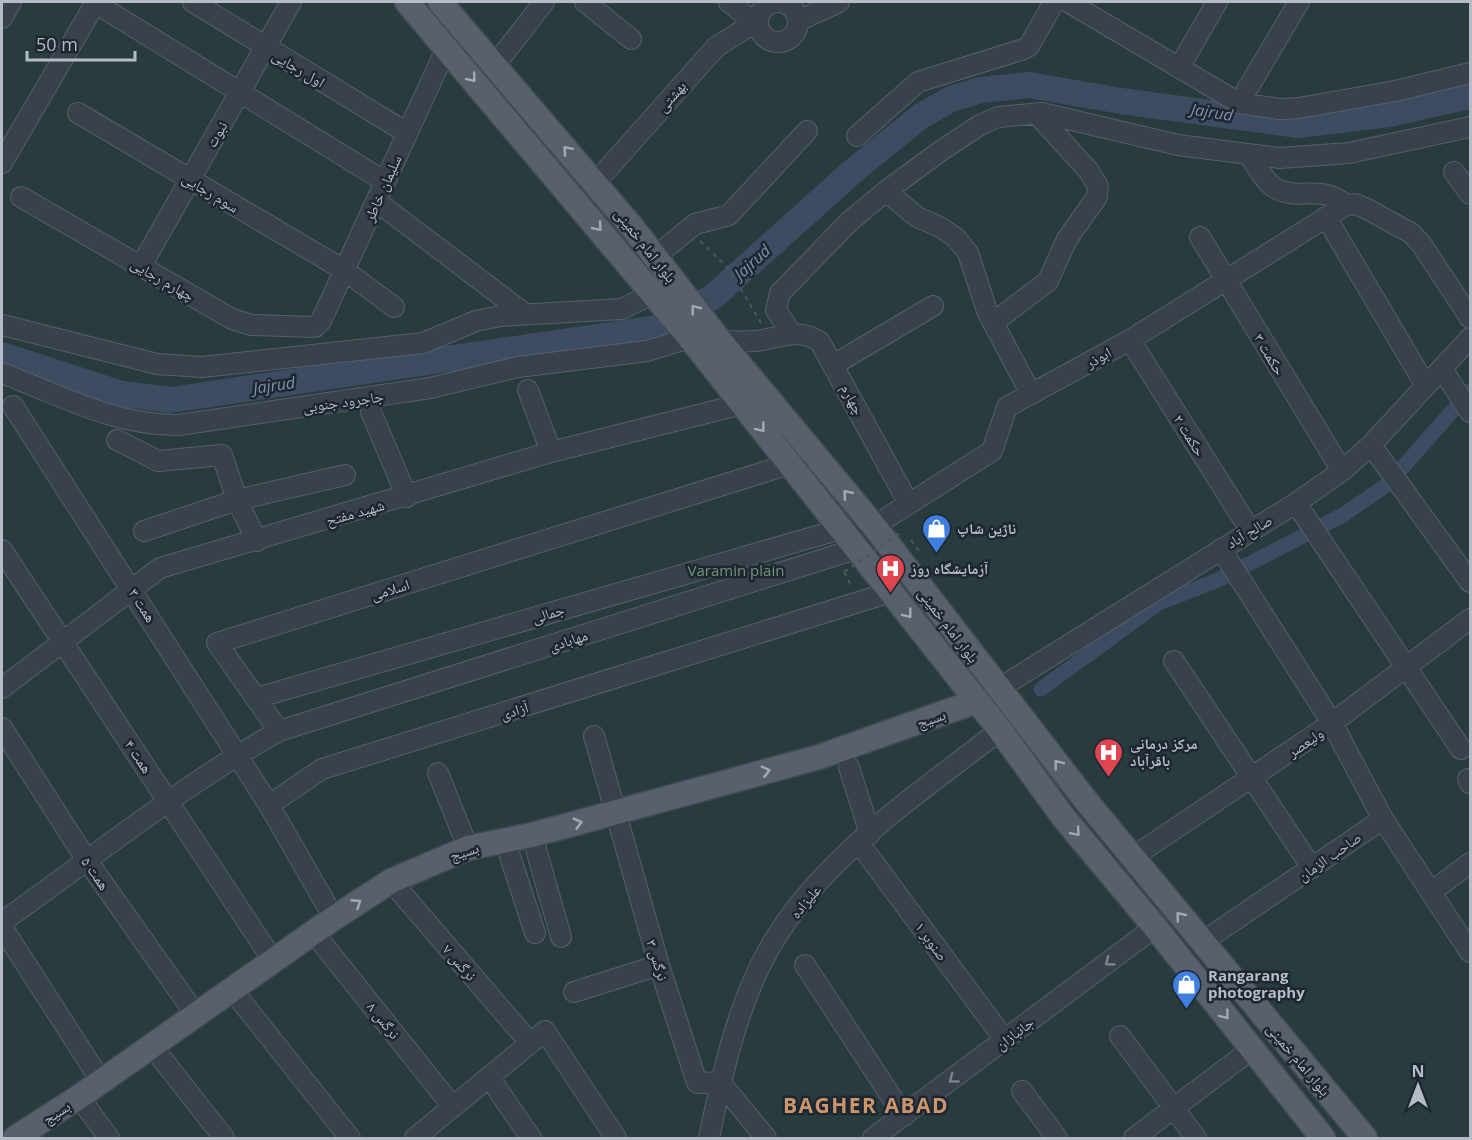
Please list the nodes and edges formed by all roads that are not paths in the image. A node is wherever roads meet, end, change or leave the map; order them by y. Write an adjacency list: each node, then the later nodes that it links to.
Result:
1 (11, 2): 16 (street)
2 (96, 2): 25 (street); 34 (street)
3 (193, 2): 20 (street, اول رجایی)
4 (291, 2): 20 (street, نبوت)
5 (407, 2): 21 (main road, بلوار امام خمینی)
6 (440, 2): 22 (main road, بلوار امام خمینی)
7 (544, 2): 22 (street)
8 (585, 2): 19 (street)
9 (729, 2): 18 (street)
10 (782, 2): 17 (street); 18 (street)
11 (839, 2): 17 (street)
12 (1053, 2): 32 (street)
13 (1217, 2): 23 (street)
14 (1296, 3): 26 (street)
15 (1076, 4): 23 (street)
16 (2, 18)
17 (798, 21): 18 (street)
18 (758, 26): 38 (street, بهشتی)
19 (631, 39)
20 (265, 47): 25 (street, نبوت); 31 (street, اول رجایی)
21 (447, 47): 31 (street, سلیمان خاطر); 50 (main road, بلوار امام خمینی, one-way to 50)
22 (495, 65): 38 (main road, بلوار امام خمینی, one-way to 22)
23 (1179, 68): 26 (street)
24 (1470, 73): 26 (street)
25 (240, 92): 36 (street, نبوت); 37 (street)
26 (1239, 103)
27 (78, 113): 36 (street, سوم رجایی)
28 (1036, 113): 33 (street); 39 (street); 55 (street)
29 (1470, 127): 33 (street)
30 (807, 131): 46 (street)
31 (407, 133): 37 (street, سلیمان خاطر)
32 (857, 136)
33 (1249, 155): 43 (street)
34 (2, 163)
35 (1454, 172): 40 (street)
36 (190, 180): 47 (street, نبوت); 48 (street, سوم رجایی)
37 (384, 182): 42 (street, سلیمان خاطر)
38 (596, 182): 46 (main road, بلوار امام خمینی)
39 (886, 191): 55 (street); 58 (street)
40 (1470, 194)
41 (21, 197): 47 (street, چهارم رجایی)
42 (376, 201): 48 (street, سلیمان خاطر); 53 (street)
43 (1346, 204): 44 (street, ابوذر); 54 (street)
44 (1326, 218): 49 (street, ابوذر); 65 (street)
45 (1200, 237): 49 (street, حکمت ۳)
46 (655, 257): 50 (main road, بلوار امام خمینی)
47 (141, 266): 57 (street, چهارم رجایی)
48 (344, 270): 51 (street, سوم رجایی); 57 (street, سلیمان خاطر)
49 (1226, 281): 60 (street, ابوذر); 76 (street, حکمت ۳)
50 (661, 283): 53 (street); 61 (main road, بلوار امام خمینی)
51 (394, 306)
52 (933, 306): 62 (street)
53 (525, 314): 56 (street)
54 (1470, 318)
55 (993, 323): 67 (street)
56 (2, 325)
57 (315, 327)
58 (791, 333): 61 (street, جاجرود جنوبی); 62 (street, چهارم)
59 (1470, 338): 63 (street, صالح آباد)
60 (1130, 340): 67 (street, ابوذر); 84 (street, حکمت ۲)
61 (703, 343): 64 (street, جاجرود جنوبی); 68 (main road, بلوار امام خمینی); 82 (main road, بلوار امام خمینی, one-way to 61)
62 (835, 364): 81 (street, چهارم)
63 (1442, 369): 65 (street, صالح آباد); 69 (street)
64 (2, 372)
65 (1426, 386): 73 (street, صالح آباد)
66 (528, 390): 74 (street)
67 (1030, 394): 81 (street, ابوذر)
68 (742, 404): 74 (street, شهید مفتح); 75 (main road, بلوار امام خمینی, one-way to 75)
69 (1466, 405)
70 (14, 406): 91 (street, همت ۳)
71 (371, 412): 78 (street)
72 (117, 440): 79 (street)
73 (1371, 445): 76 (street, صالح آباد); 90 (street)
74 (551, 452): 78 (street, شهید مفتح)
75 (790, 464): 83 (main road, بلوار امام خمینی); 99 (street, اسلامی)
76 (1342, 471): 80 (street, صالح آباد)
77 (345, 475): 79 (street)
78 (407, 497): 86 (street, شهید مفتح)
79 (237, 500): 85 (street); 86 (street)
80 (1296, 503): 84 (street, صالح آباد); 96 (street)
81 (909, 504): 82 (street, ابوذر)
82 (873, 526): 98 (main road, بلوار امام خمینی)
83 (840, 528): 87 (main road, بلوار امام خمینی); 99 (street, جمالی)
84 (1250, 530): 88 (street, صالح آباد)
85 (144, 531)
86 (257, 541): 91 (street, شهید مفتح)
87 (856, 549): 92 (main road, بلوار امام خمینی); 104 (street, مهابادی)
88 (1221, 549): 98 (street, صالح آباد); 101 (street)
89 (2, 550): 94 (street, همت ۴)
90 (1470, 582)
91 (134, 590): 94 (street, شهید مفتح); 107 (street, همت ۳)
92 (891, 592): 100 (main road, بلوار امام خمینی, one-way to 100); 112 (street, آزادی)
93 (1470, 619): 96 (street, ولیعصر)
94 (61, 642): 97 (street, شهید مفتح); 111 (street, همت ۴)
95 (1174, 660): 110 (street)
96 (1405, 667): 101 (street, ولیعصر); 106 (street)
97 (2, 688)
98 (999, 689): 119 (main road, بلوار امام خمینی, one-way to 98)
99 (256, 698): 104 (street, اسلامی)
100 (977, 701): 103 (main road, بلوار امام خمینی); 113 (main road, بسیج, one-way to 100)
101 (1332, 723): 110 (street, ولیعصر); 114 (street)
102 (2, 728): 120 (street, همت ۵)
103 (1000, 730): 116 (street, علیزاده); 128 (main road, بلوار امام خمینی, one-way to 128)
104 (279, 731): 107 (street)
105 (594, 736): 113 (street, نرگس ۳)
106 (1461, 749)
107 (238, 754): 111 (street); 112 (street, همت ۳)
108 (849, 767): 116 (street, صنوبر ۱)
109 (438, 773): 118 (street)
110 (1252, 777): 119 (street, ولیعصر); 122 (street)
111 (169, 800): 120 (street); 134 (street, همت ۴)
112 (269, 805): 125 (street)
113 (616, 813): 115 (main road, بسیج, one-way to 113); 135 (street, نرگس ۳)
114 (1383, 819): 122 (street, صاحب الزمان); 124 (street)
115 (532, 836): 117 (main road, بسیج); 131 (street)
116 (865, 838): 142 (street, صنوبر ۱); 147 (street, علیزاده)
117 (505, 841): 118 (main road, بسیج); 130 (street)
118 (468, 848): 123 (main road, بسیج)
119 (1133, 857): 132 (main road, بلوار امام خمینی, one-way to 119)
120 (88, 862): 126 (street); 139 (street, همت ۵)
121 (1470, 863): 124 (street)
122 (1312, 868): 132 (street, صاحب الزمان)
123 (391, 881): 125 (main road, بسیج, one-way to 123); 141 (street, نرگس ۷)
124 (1431, 892): 133 (street)
125 (334, 918): 129 (main road, بسیج)
126 (2, 922)
127 (2, 927): 146 (street)
128 (1155, 927): 142 (street, جانبازان, one-way to 142); 144 (main road, بلوار امام خمینی, one-way to 144)
129 (314, 933): 134 (main road, بسیج); 150 (street, نرگس ۸)
130 (535, 933)
131 (561, 937)
132 (1202, 943): 167 (main road, بلوار امام خمینی)
133 (1470, 952)
134 (274, 962): 137 (main road, بسیج)
135 (659, 965): 138 (street); 147 (street, نرگس ۳)
136 (805, 965): 152 (street)
137 (233, 991): 139 (main road, بسیج); 156 (street)
138 (574, 992)
139 (196, 1015): 143 (main road, بسیج)
140 (1120, 1036): 151 (street)
141 (537, 1037): 145 (street); 159 (street, نرگس ۷)
142 (1005, 1040): 152 (street, جانبازان, one-way to 152)
143 (152, 1046): 146 (main road, بسیج); 155 (street)
144 (1252, 1049): 151 (street); 166 (main road, بلوار امام خمینی)
145 (489, 1077): 150 (street); 158 (street)
146 (100, 1082): 149 (main road, بسیج)
147 (720, 1082): 160 (street, علیزاده); 161 (street)
148 (1022, 1091): 163 (street)
149 (80, 1097): 153 (main road, بسیج); 154 (street)
150 (453, 1107): 157 (street)
151 (1174, 1108): 164 (street); 165 (street)
152 (904, 1116): 162 (street, جانبازان)
153 (15, 1138)
154 (109, 1138)
155 (224, 1138)
156 (350, 1138)
157 (416, 1138)
158 (531, 1138)
159 (616, 1138)
160 (709, 1138)
161 (766, 1138)
162 (873, 1138)
163 (1057, 1138)
164 (1134, 1138)
165 (1196, 1138)
166 (1323, 1138)
167 (1365, 1138)

